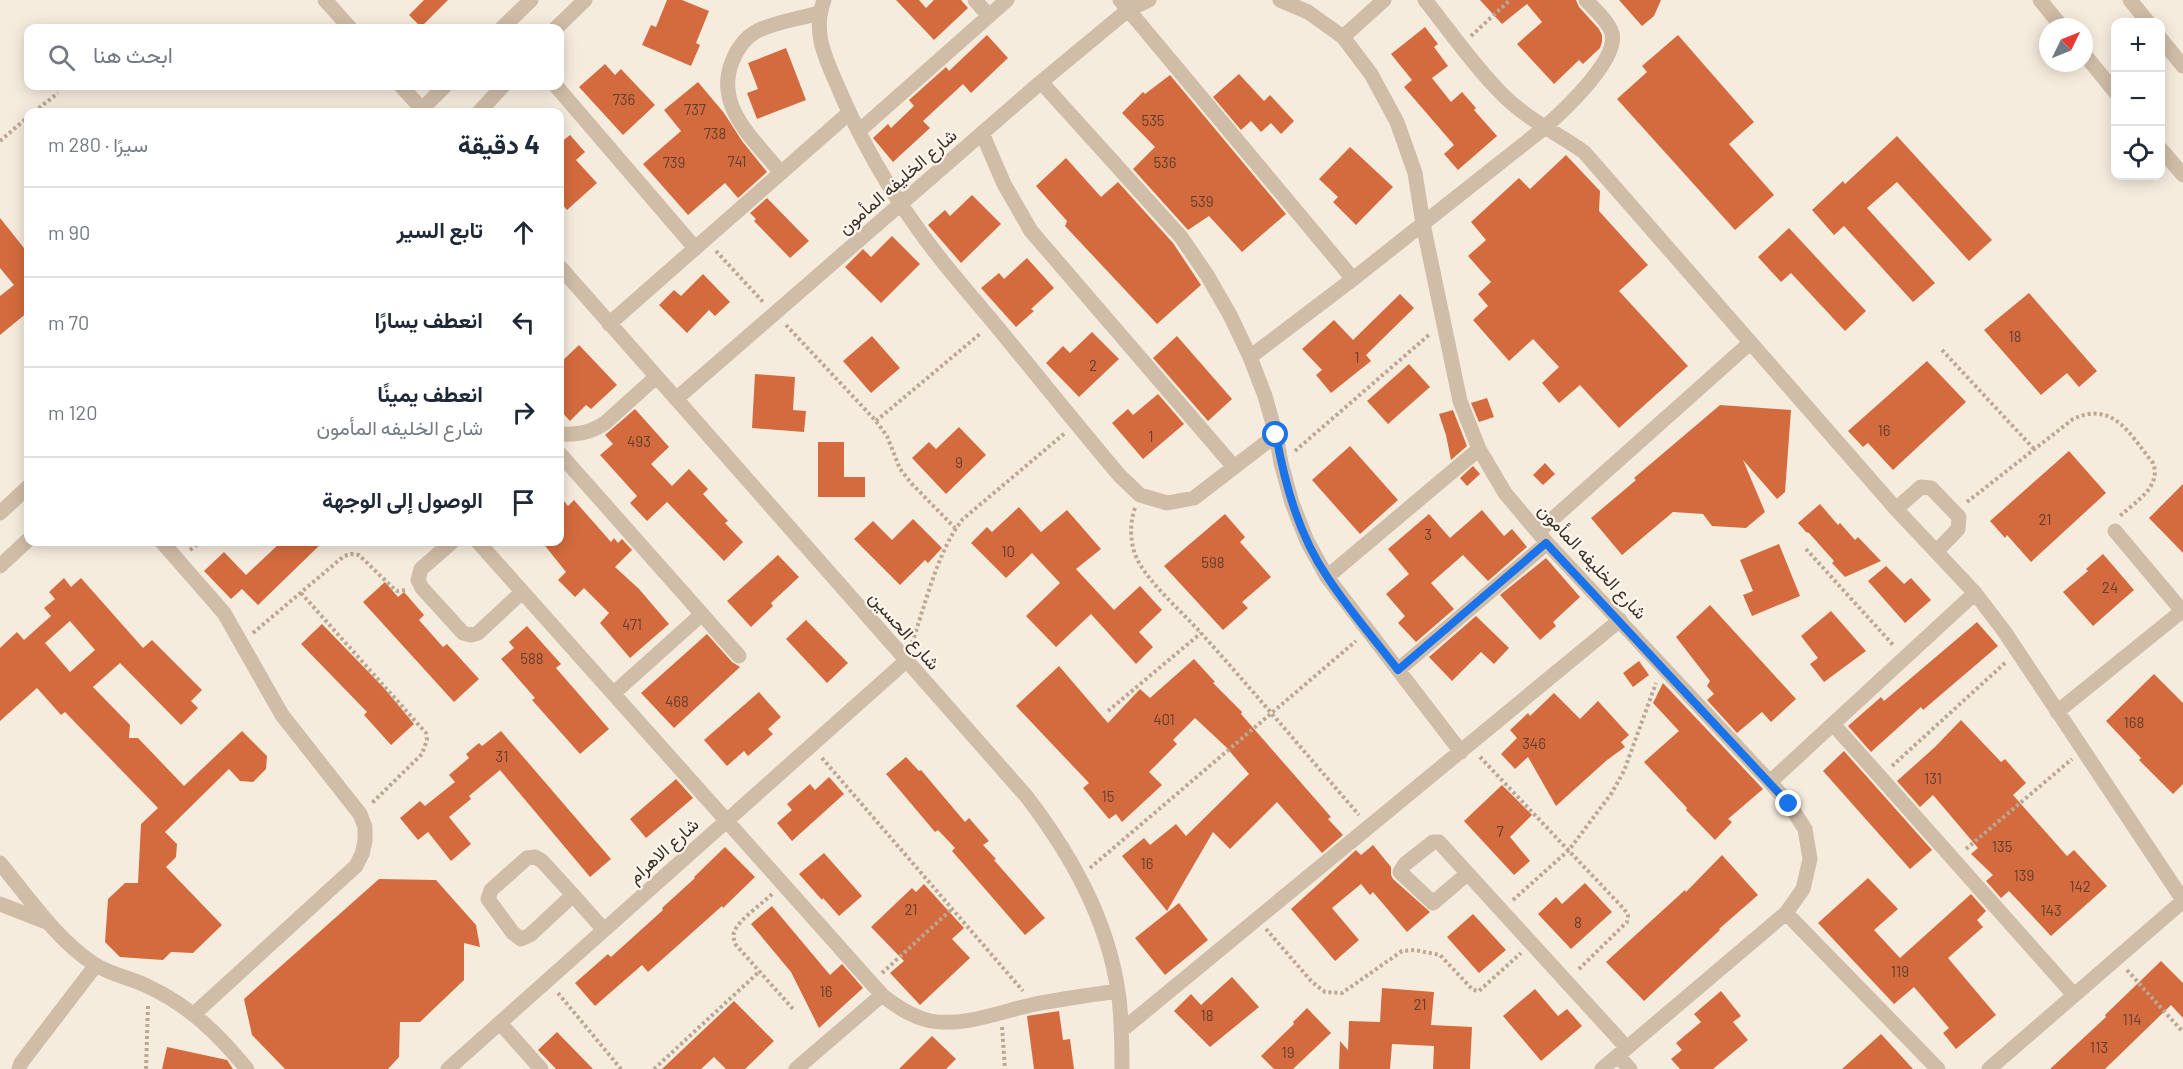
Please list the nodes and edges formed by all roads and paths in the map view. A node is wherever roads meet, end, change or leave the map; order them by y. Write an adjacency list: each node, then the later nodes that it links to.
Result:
1 (325, 0): 19 (street)
2 (531, 0): 20 (street)
3 (585, 0): 21 (street)
4 (975, 0): 16 (street)
5 (1007, 0): 16 (street)
6 (1149, 0): 14 (street, شارع الخليفه المأمون)
7 (1280, 0): 22 (street, شارع الخليفه المأمون)
8 (1384, 0): 22 (street)
9 (1425, 0): 24 (street)
10 (1510, 0): 24 (path)
11 (1586, 0): 40 (street)
12 (2040, 0): 17 (street)
13 (2130, 0): 18 (street)
14 (1124, 5): 27 (street, شارع الخليفه المأمون); 51 (street)
15 (821, 7): 38 (street); 45 (street)
16 (988, 16): 41 (street)
17 (2055, 18)
18 (2145, 18)
19 (346, 24)
20 (506, 24)
21 (560, 24)
22 (1343, 37): 48 (street, شارع الخليفه المأمون)
23 (2165, 44): 26 (street)
24 (1462, 45): 40 (street)
25 (2093, 65): 28 (street)
26 (2183, 66)
27 (1041, 82): 42 (street, شارع الخليفه المأمون); 58 (street)
28 (2111, 88)
29 (404, 90): 35 (street)
30 (441, 90): 36 (street)
31 (499, 90): 37 (street)
32 (560, 90): 49 (street)
33 (58, 93): 34 (path)
34 (39, 108)
35 (418, 108)
36 (423, 108)
37 (482, 108)
38 (849, 112): 41 (street); 45 (street)
39 (24, 120): 43 (path)
40 (1544, 128): 48 (street); 56 (street)
41 (858, 131): 47 (street)
42 (982, 133): 47 (street, شارع الخليفه المأمون); 69 (street)
43 (0, 141)
44 (2165, 154): 46 (street)
45 (781, 172): 49 (street)
46 (2183, 175)
47 (900, 204): 52 (street, شارع الخليفه المأمون); 53 (street)
48 (1423, 224): 51 (street); 54 (street, شارع الخليفه المأمون)
49 (700, 244): 52 (path); 55 (street)
50 (564, 272): 55 (street, شارع الحسين)
51 (1353, 279): 58 (street)
52 (775, 314): 60 (street, شارع الخليفه المأمون); 61 (path)
53 (993, 322): 61 (path); 62 (street)
54 (1444, 322): 65 (street, شارع الخليفه المأمون); 68 (path)
55 (609, 324): 59 (street, شارع الحسين)
56 (1750, 343): 72 (street); 77 (street)
57 (1942, 350): 66 (path)
58 (1250, 357): 64 (street)
59 (656, 377): 60 (street, شارع الحسين); 63 (street)
60 (676, 399): 99 (street, شارع الحسين)
61 (876, 421): 75 (path)
62 (1076, 424): 71 (street); 75 (path)
63 (564, 434)
64 (1276, 435): 68 (street); 69 (street)
65 (1479, 449): 77 (street, شارع الخليفه المأمون); 85 (street)
66 (2034, 449): 73 (path); 76 (path)
67 (564, 459): 91 (street)
68 (1281, 463): 85 (street)
69 (1234, 467): 71 (street)
70 (24, 491): 74 (street)
71 (1140, 495): 94 (path)
72 (1896, 509): 73 (street); 83 (street)
73 (1955, 512): 83 (street)
74 (0, 513)
75 (955, 528): 99 (path)
76 (2115, 531): 90 (street)
77 (1542, 537): 92 (street, شارع الخليفه المأمون); 101 (street)
78 (24, 544): 84 (street)
79 (165, 546): 95 (street)
80 (447, 546): 86 (street)
81 (482, 546): 87 (street)
82 (1806, 549): 98 (path)
83 (1936, 552): 89 (street)
84 (0, 566)
85 (1327, 577): 93 (street)
86 (418, 580): 87 (street); 88 (path)
87 (522, 592): 102 (street)
88 (301, 593): 95 (path); 112 (path)
89 (1975, 593): 96 (street); 98 (street)
90 (2182, 612): 105 (street)
91 (702, 614): 97 (street); 102 (street)
92 (1620, 620): 100 (street, شارع الخليفه المأمون); 108 (street)
93 (1368, 631): 101 (street); 104 (path)
94 (1201, 633): 103 (path); 104 (path)
95 (241, 643): 112 (street)
96 (2017, 651): 105 (street); 110 (path)
97 (739, 656)
98 (1904, 658): 106 (street)
99 (906, 661): 107 (street, شارع الاهرام); 119 (street, شارع الحسين)
100 (1662, 665): 111 (street, شارع الخليفه المأمون); 115 (path)
101 (1398, 670): 108 (street)
102 (614, 693): 113 (street)
103 (1108, 711)
104 (1270, 712): 114 (path); 119 (path)
105 (2057, 712): 109 (street)
106 (1833, 724): 110 (street); 111 (street)
107 (811, 746): 113 (street, شارع الاهرام); 124 (path)
108 (1465, 748): 114 (street); 115 (path)
109 (2083, 750): 116 (path); 122 (street)
110 (1881, 777): 116 (street)
111 (1770, 782): 126 (street, شارع الخليفه المأمون)
112 (360, 814): 144 (street)
113 (727, 819): 120 (street); 129 (street, شارع الاهرام)
114 (1370, 827): 127 (street)
115 (1569, 850): 125 (path); 135 (path)
116 (1954, 859): 140 (street)
117 (0, 863): 128 (street)
118 (1467, 874): 118 (street); 125 (street)
119 (1080, 876): 138 (street, شارع الحسين)
120 (783, 883): 133 (path); 136 (street)
121 (573, 895): 121 (street); 129 (street)
122 (2183, 900): 131 (street)
123 (0, 904): 128 (street)
124 (952, 909): 136 (path); 141 (path)
125 (1501, 910): 130 (street)
126 (1786, 913): 148 (street, شارع الخليفه المأمون); 161 (street)
127 (1258, 920): 130 (path); 146 (street)
128 (52, 924): 132 (street)
129 (604, 930): 134 (street, شارع الاهرام)
130 (1532, 943): 135 (street)
131 (2116, 958): 140 (street); 147 (path)
132 (96, 965): 137 (street); 149 (street)
133 (760, 971): 142 (path); 155 (path)
134 (547, 980): 145 (street, شارع الاهرام); 154 (path)
135 (1566, 981): 148 (street)
136 (872, 983): 139 (street)
137 (149, 987): 144 (street); 150 (path)
138 (1118, 991): 141 (street); 146 (street, شارع الحسين)
139 (882, 995): 143 (street); 156 (street)
140 (2074, 995): 162 (street)
141 (1034, 1004): 143 (street)
142 (793, 1009)
143 (1001, 1012): 157 (path)
144 (194, 1014): 151 (street)
145 (500, 1023): 152 (street, شارع الاهرام); 153 (street)
146 (1121, 1031): 158 (street, شارع الحسين)
147 (2182, 1031)
148 (1623, 1052): 159 (street, شارع الخليفه المأمون); 160 (street)
149 (20, 1069)
150 (146, 1069)
151 (248, 1069)
152 (448, 1069)
153 (542, 1069)
154 (621, 1069)
155 (654, 1069)
156 (796, 1069)
157 (1005, 1069)
158 (1122, 1069)
159 (1602, 1069)
160 (1630, 1069)
161 (1938, 1069)
162 (1989, 1069)

